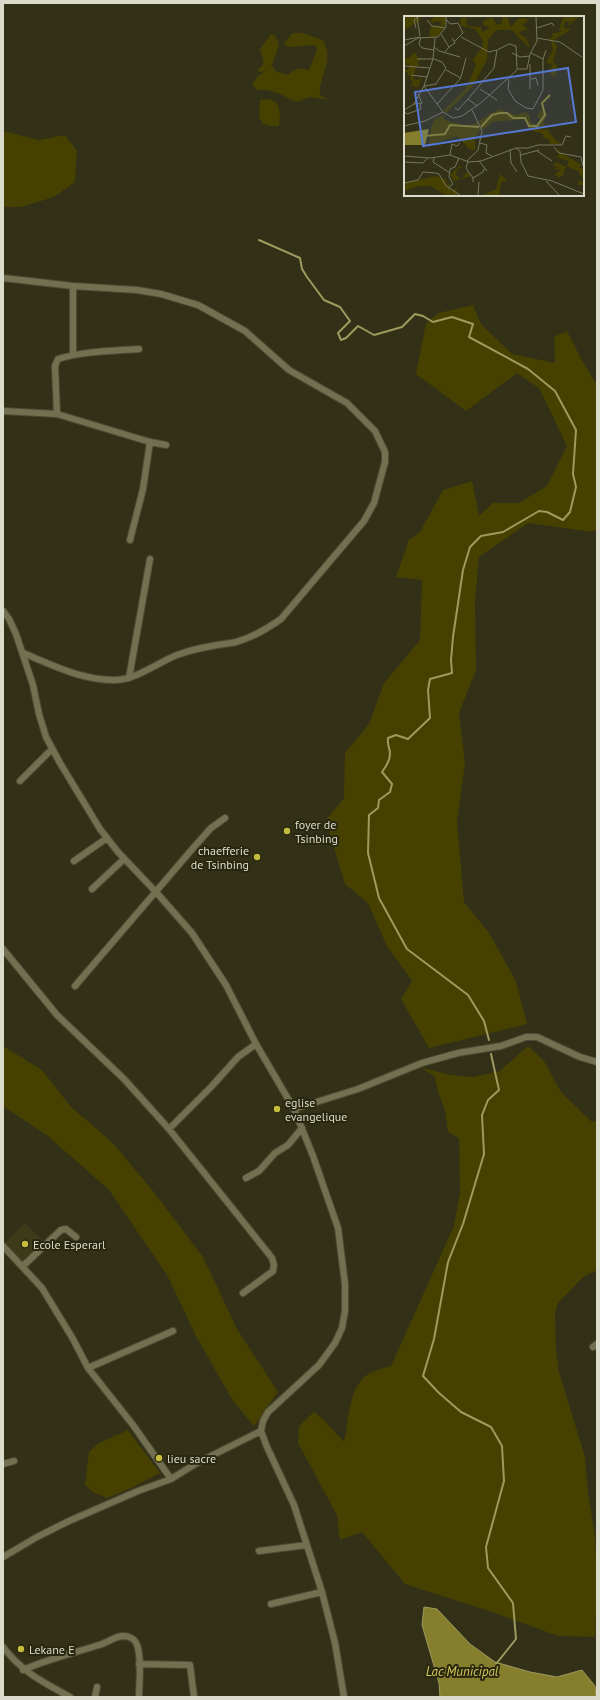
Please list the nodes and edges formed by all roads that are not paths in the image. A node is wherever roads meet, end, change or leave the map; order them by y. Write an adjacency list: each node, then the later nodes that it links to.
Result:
1 (3, 278): 2 (street)
2 (73, 286): 4 (street); 13 (street)
3 (140, 349): 4 (street)
4 (73, 354): 6 (street)
5 (3, 411): 6 (street)
6 (57, 414): 7 (street)
7 (150, 442): 8 (street); 9 (street)
8 (166, 445)
9 (130, 540)
10 (150, 559): 13 (street)
11 (3, 611): 12 (street)
12 (23, 654): 13 (street); 14 (street)
13 (128, 678)
14 (52, 749): 15 (street); 17 (street)
15 (20, 781)
16 (225, 818): 21 (street)
17 (107, 838): 18 (street); 19 (street)
18 (124, 859): 20 (street); 21 (street)
19 (74, 861)
20 (92, 889)
21 (156, 892): 23 (street); 24 (street)
22 (3, 949): 28 (street)
23 (74, 986)
24 (256, 1044): 26 (street); 28 (street)
25 (597, 1062): 26 (street)
26 (294, 1109): 27 (street)
27 (302, 1128): 29 (street); 36 (street)
28 (169, 1129): 33 (street)
29 (246, 1178)
30 (76, 1237): 32 (street)
31 (3, 1246): 32 (street)
32 (22, 1266): 35 (street)
33 (243, 1293)
34 (173, 1331): 35 (street)
35 (88, 1368): 39 (street)
36 (261, 1431): 39 (street); 40 (street)
37 (14, 1461): 38 (street)
38 (3, 1464)
39 (170, 1479): 42 (street)
40 (307, 1545): 41 (street); 43 (street)
41 (259, 1550)
42 (3, 1557)
43 (322, 1592): 44 (street); 53 (street)
44 (271, 1604)
45 (3, 1648): 47 (street)
46 (139, 1664): 47 (street); 51 (street); 52 (street)
47 (23, 1670): 49 (street)
48 (97, 1687): 50 (street)
49 (70, 1697)
50 (95, 1697)
51 (139, 1697)
52 (194, 1697)
53 (344, 1697)

